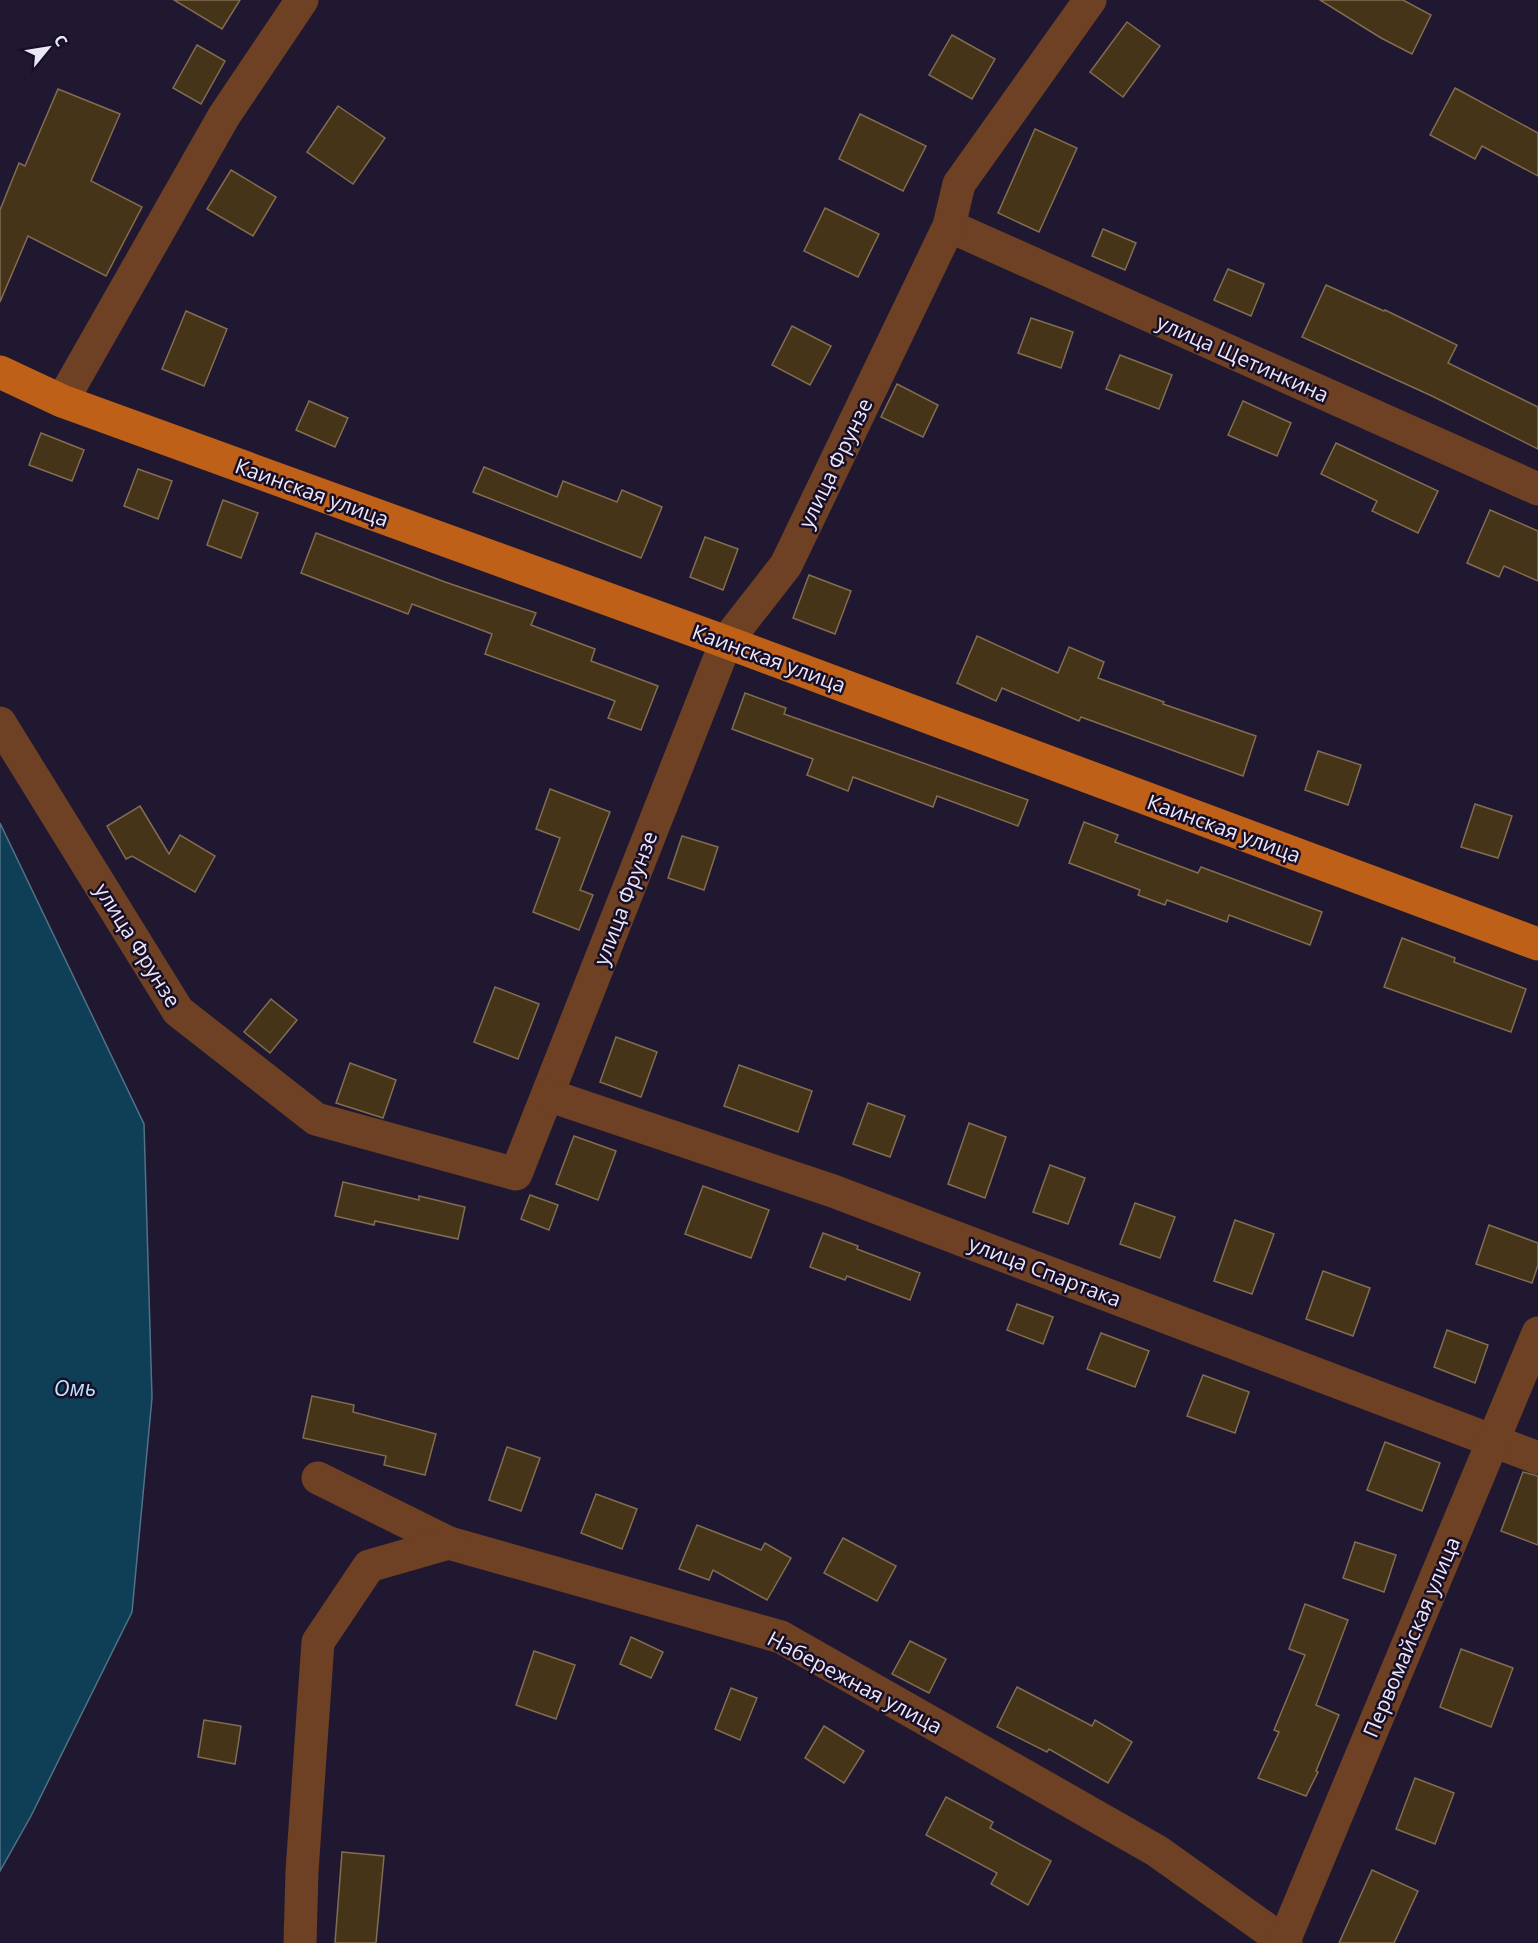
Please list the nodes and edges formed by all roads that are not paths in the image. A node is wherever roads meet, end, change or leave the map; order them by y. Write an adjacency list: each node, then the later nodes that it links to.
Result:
1 (302, 0): 5 (street)
2 (1090, 0): 3 (street, улица Фрунзе)
3 (949, 226): 6 (street, улица Щетинкина); 7 (street, улица Фрунзе)
4 (0, 372): 5 (main road, Каинская улица)
5 (62, 401): 7 (main road, Каинская улица)
6 (1538, 489)
7 (726, 642): 9 (main road, Каинская улица); 10 (street, улица Фрунзе)
8 (0, 723): 10 (street, улица Фрунзе)
9 (1538, 944)
10 (548, 1095): 12 (street, улица Спартака)
11 (1538, 1333): 12 (street, Первомайская улица)
12 (1493, 1441): 13 (street, улица Спартака); 16 (street, Первомайская улица)
13 (1538, 1458)
14 (318, 1478): 15 (street, Набережная улица)
15 (449, 1543): 16 (street, Набережная улица); 17 (street)
16 (1285, 1942)
17 (300, 1943)

